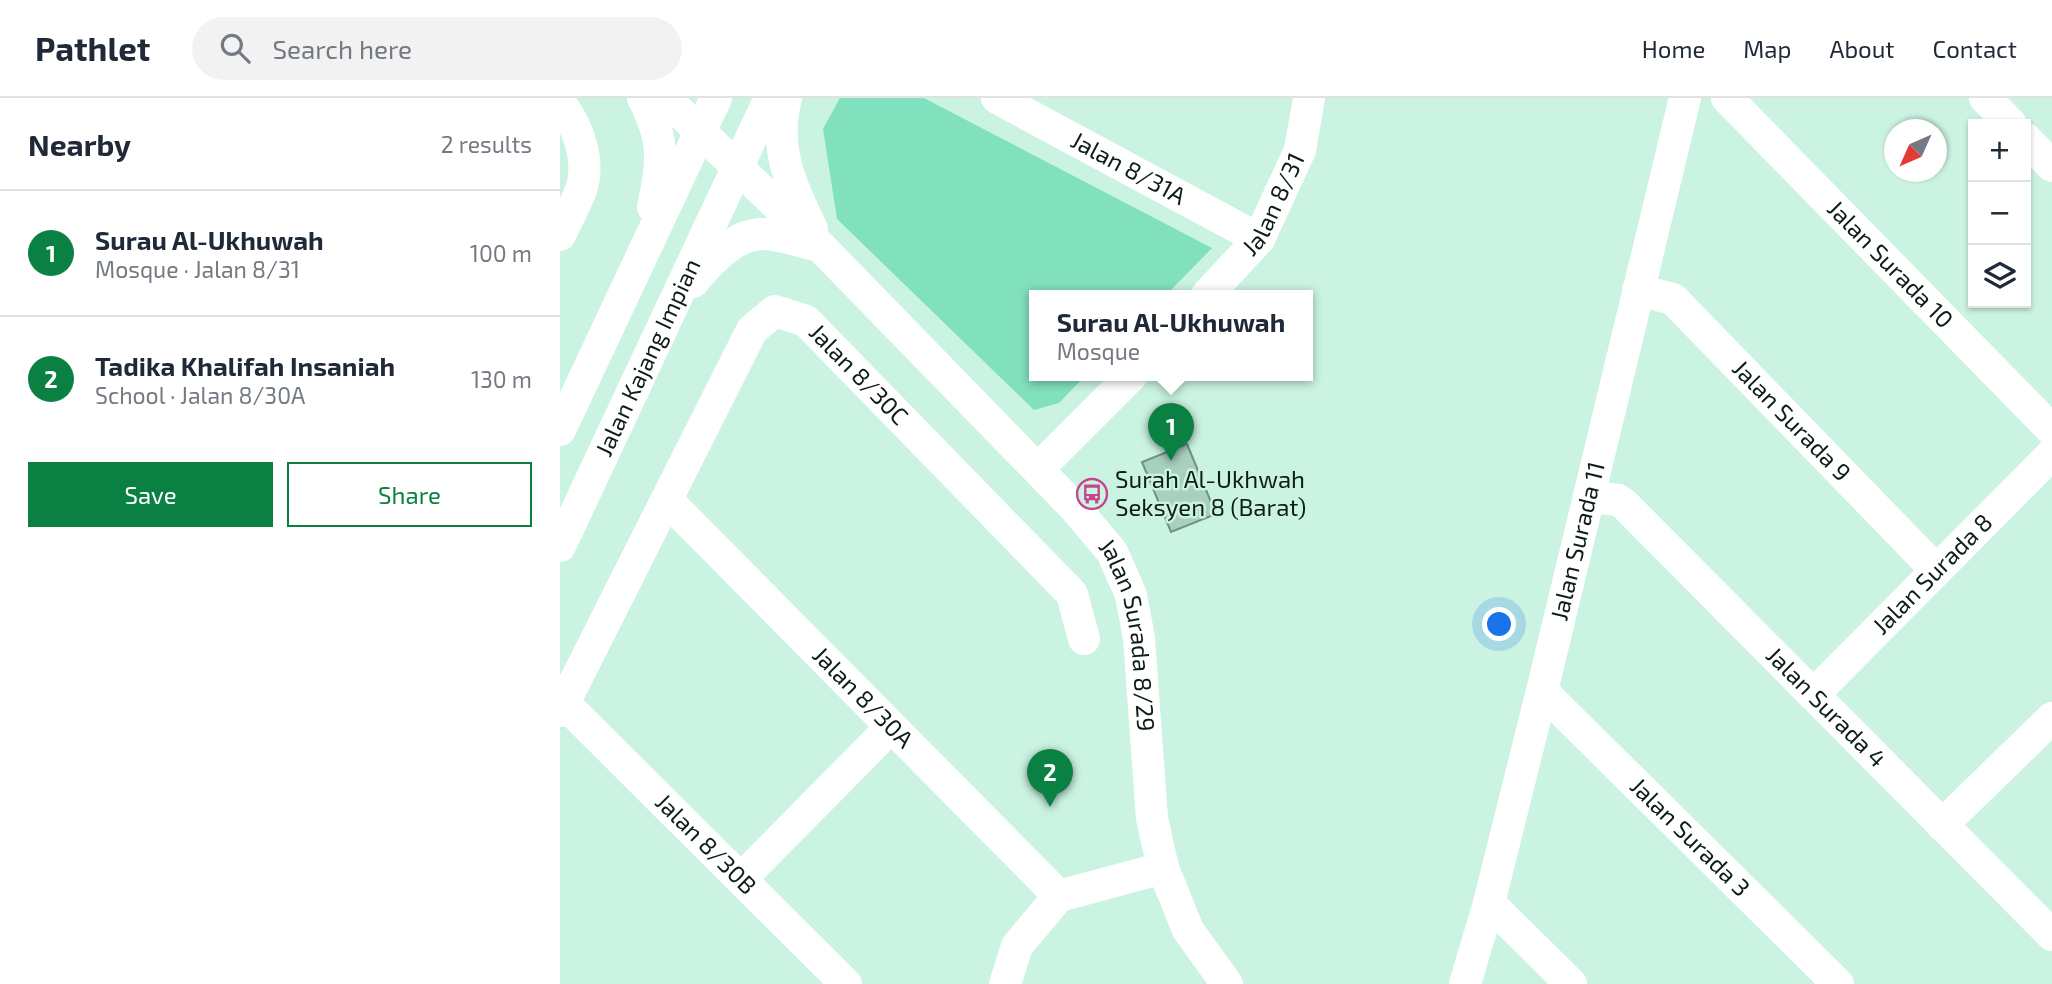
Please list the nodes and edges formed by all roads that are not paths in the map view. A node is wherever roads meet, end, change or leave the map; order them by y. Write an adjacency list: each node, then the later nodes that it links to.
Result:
1 (643, 98): 18 (street)
2 (665, 98): 13 (street, Jalan Surada 8/29)
3 (716, 98): 13 (street, Jalan Kajang Impian)
4 (770, 98): 14 (street, Jalan Kajang Impian)
5 (786, 98): 17 (street)
6 (997, 98): 16 (street, Jalan 8/31A)
7 (1309, 98): 16 (street, Jalan 8/31)
8 (1685, 98): 20 (street, Jalan Surada 11)
9 (1727, 98): 24 (street, Jalan Surada 10)
10 (1985, 98): 12 (street)
11 (560, 103): 15 (street)
12 (2006, 119)
13 (701, 132): 14 (street, Jalan Surada 8/29); 18 (street, Jalan Kajang Impian)
14 (738, 168): 17 (street, Jalan Surada 8/29); 21 (street, Jalan Kajang Impian)
15 (560, 235)
16 (1259, 239): 19 (street, Jalan 8/31)
17 (820, 246): 21 (street); 26 (street, Jalan Surada 8/29)
18 (634, 276): 23 (street, Jalan Kajang Impian)
19 (1212, 290)
20 (1638, 290): 27 (street, Jalan Surada 11); 30 (street, Jalan Surada 9)
21 (676, 303): 29 (street, Jalan Kajang Impian)
22 (1126, 381): 26 (street)
23 (560, 430)
24 (2052, 430)
25 (2052, 454): 30 (street, Jalan Surada 8)
26 (1038, 469): 38 (street, Jalan Surada 8/29)
27 (1590, 497): 32 (street, Jalan Surada 11); 33 (street, Jalan Surada 4)
28 (667, 500): 31 (street, Jalan 8/30C); 34 (street, Jalan 8/30C); 36 (street, Jalan 8/30A)
29 (560, 546)
30 (1936, 570): 33 (street, Jalan Surada 8)
31 (1084, 639)
32 (1542, 691): 41 (street, Jalan Surada 11); 48 (street, Jalan Surada 3)
33 (1813, 695): 37 (street, Jalan Surada 4)
34 (562, 707): 39 (street, Jalan 8/30B)
35 (2052, 718): 37 (street)
36 (891, 727): 39 (street); 40 (street, Jalan 8/30A)
37 (1942, 825): 42 (street, Jalan Surada 4)
38 (1164, 868): 40 (street); 45 (street, Jalan Surada 8/29)
39 (741, 879): 43 (street, Jalan 8/30B)
40 (1059, 896): 44 (street)
41 (1489, 903): 46 (street, Jalan Surada 11); 47 (street)
42 (2052, 935)
43 (846, 984)
44 (1005, 984)
45 (1227, 984)
46 (1465, 984)
47 (1571, 984)
48 (1838, 984)

